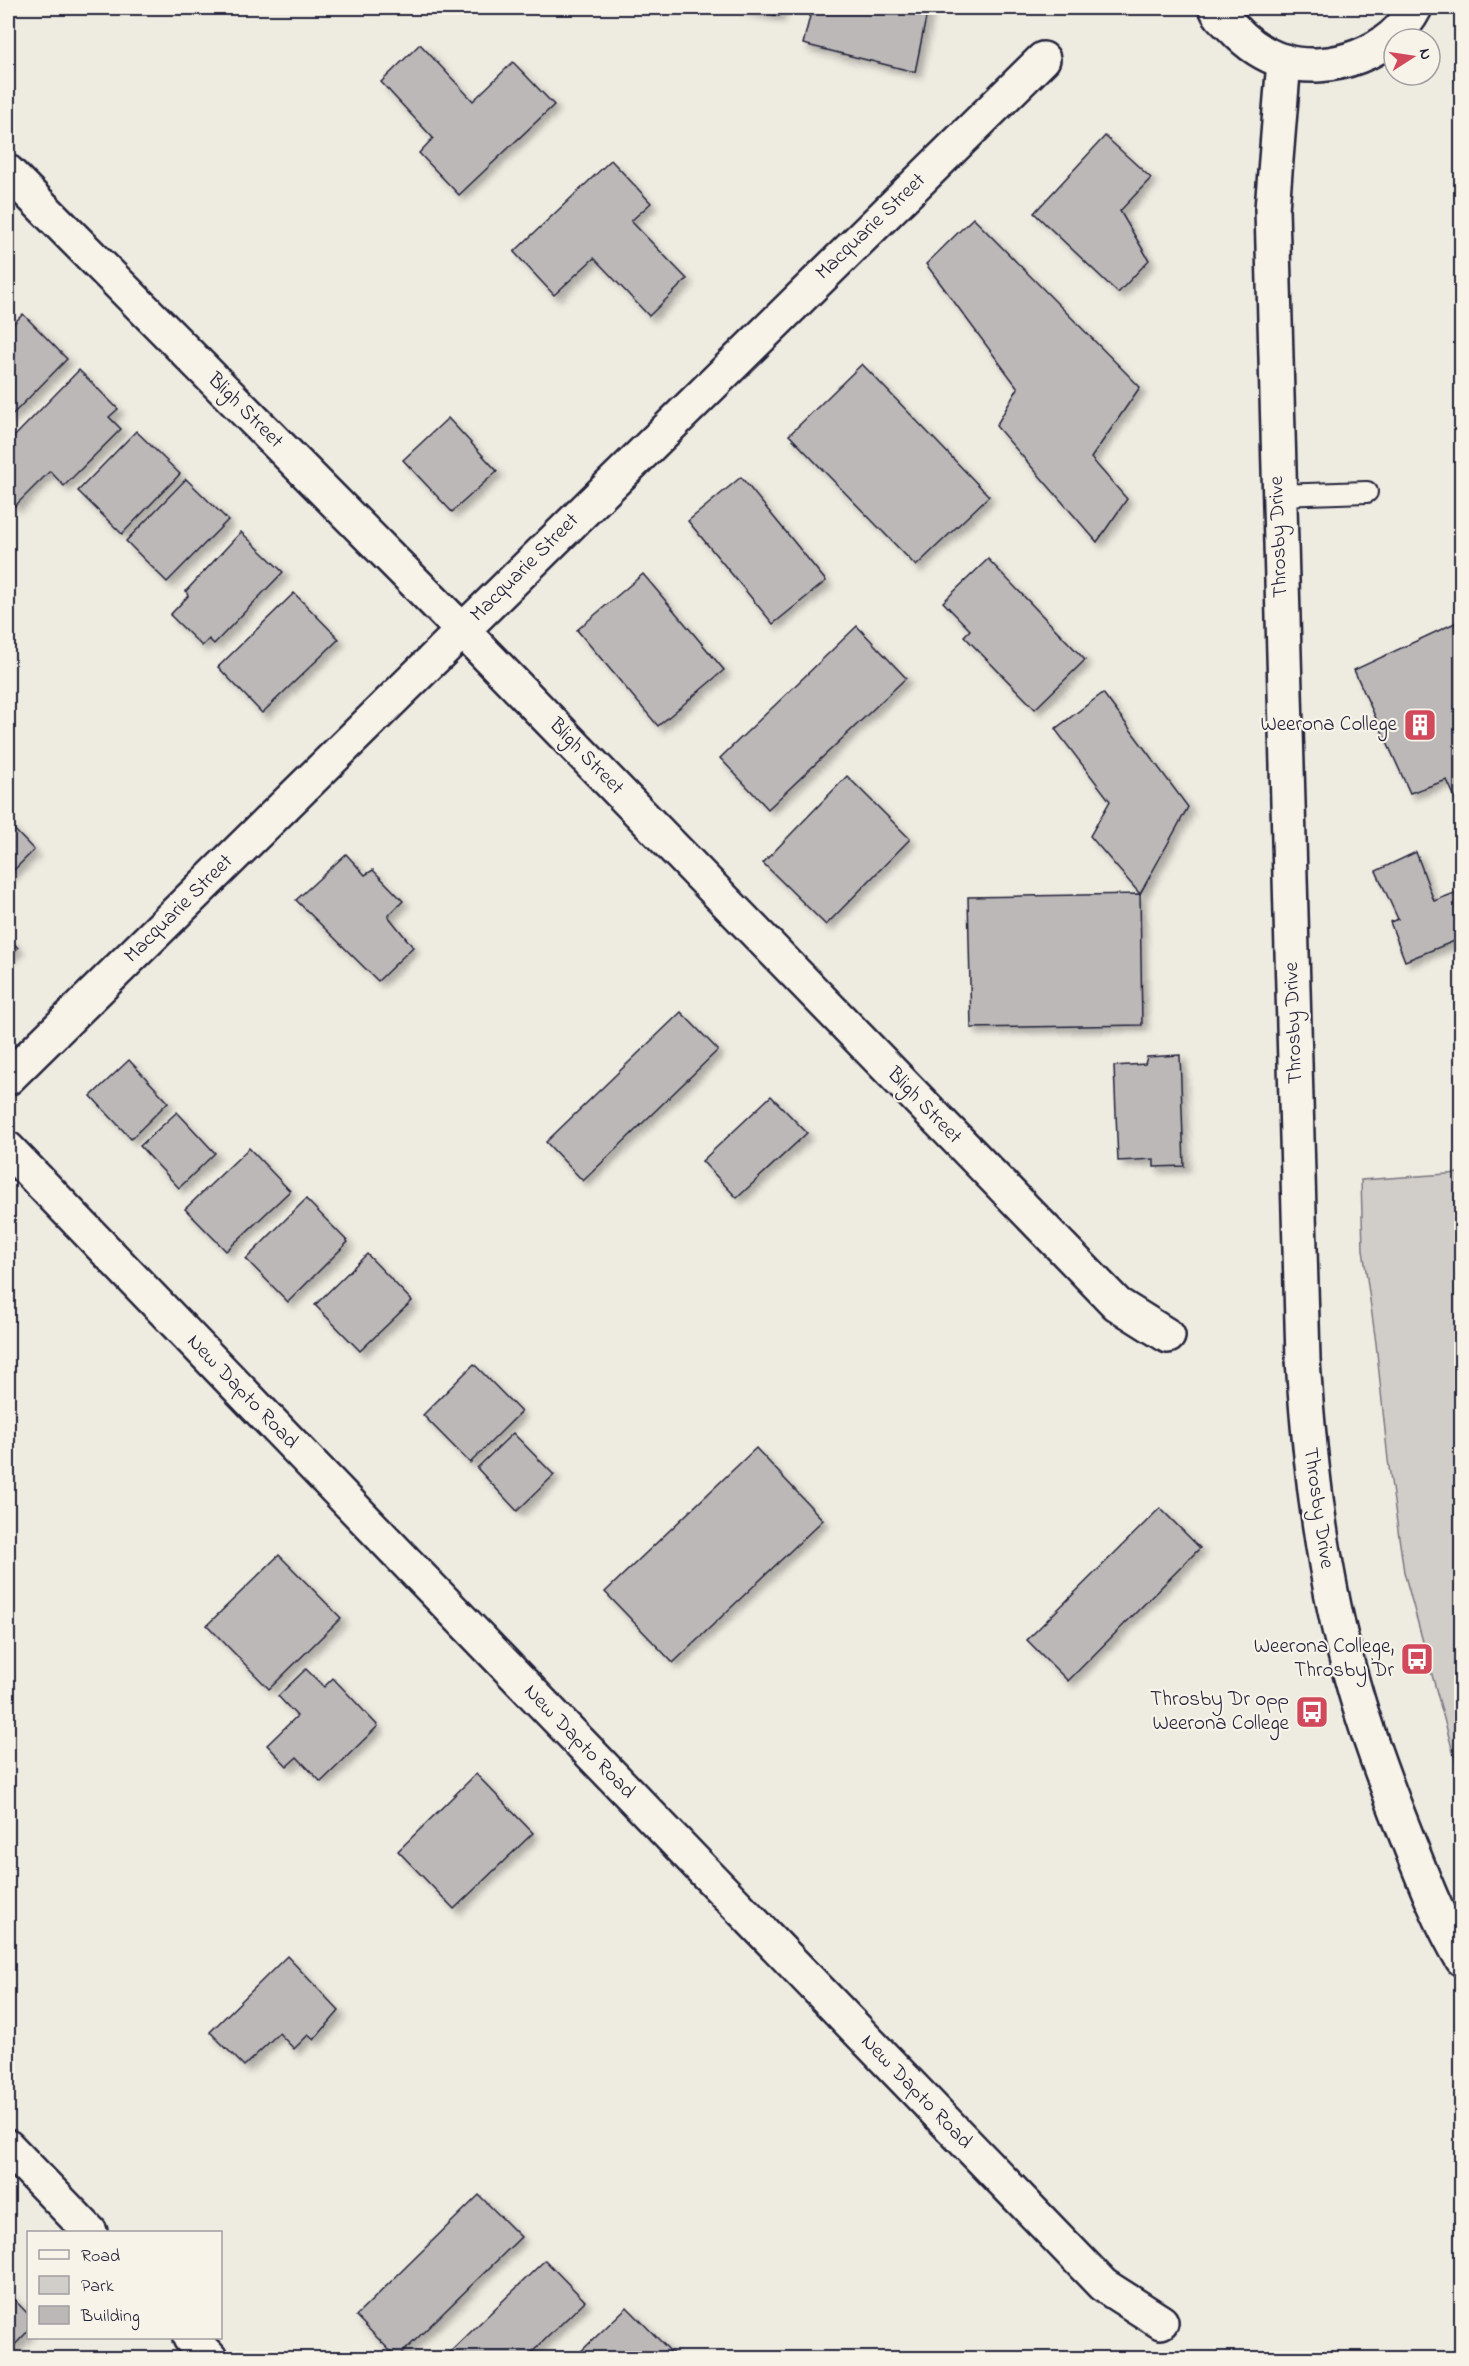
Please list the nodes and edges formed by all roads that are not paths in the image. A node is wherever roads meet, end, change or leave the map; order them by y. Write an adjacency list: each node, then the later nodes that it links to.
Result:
1 (1216, 8): 4 (street)
2 (1415, 8): 4 (street)
3 (1043, 59): 8 (street, Macquarie Street)
4 (1284, 61): 7 (street, Throsby Drive)
5 (8, 172): 8 (street, Bligh Street)
6 (1367, 492): 7 (lane)
7 (1278, 495): 12 (street, Throsby Drive)
8 (462, 630): 9 (street, Macquarie Street); 11 (street, Bligh Street)
9 (8, 1078)
10 (8, 1149): 15 (street, New Dapto Road)
11 (1168, 1336)
12 (1461, 1959)
13 (8, 2146): 14 (street)
14 (89, 2231)
15 (1161, 2322)
16 (192, 2339): 17 (street)
17 (210, 2358)

